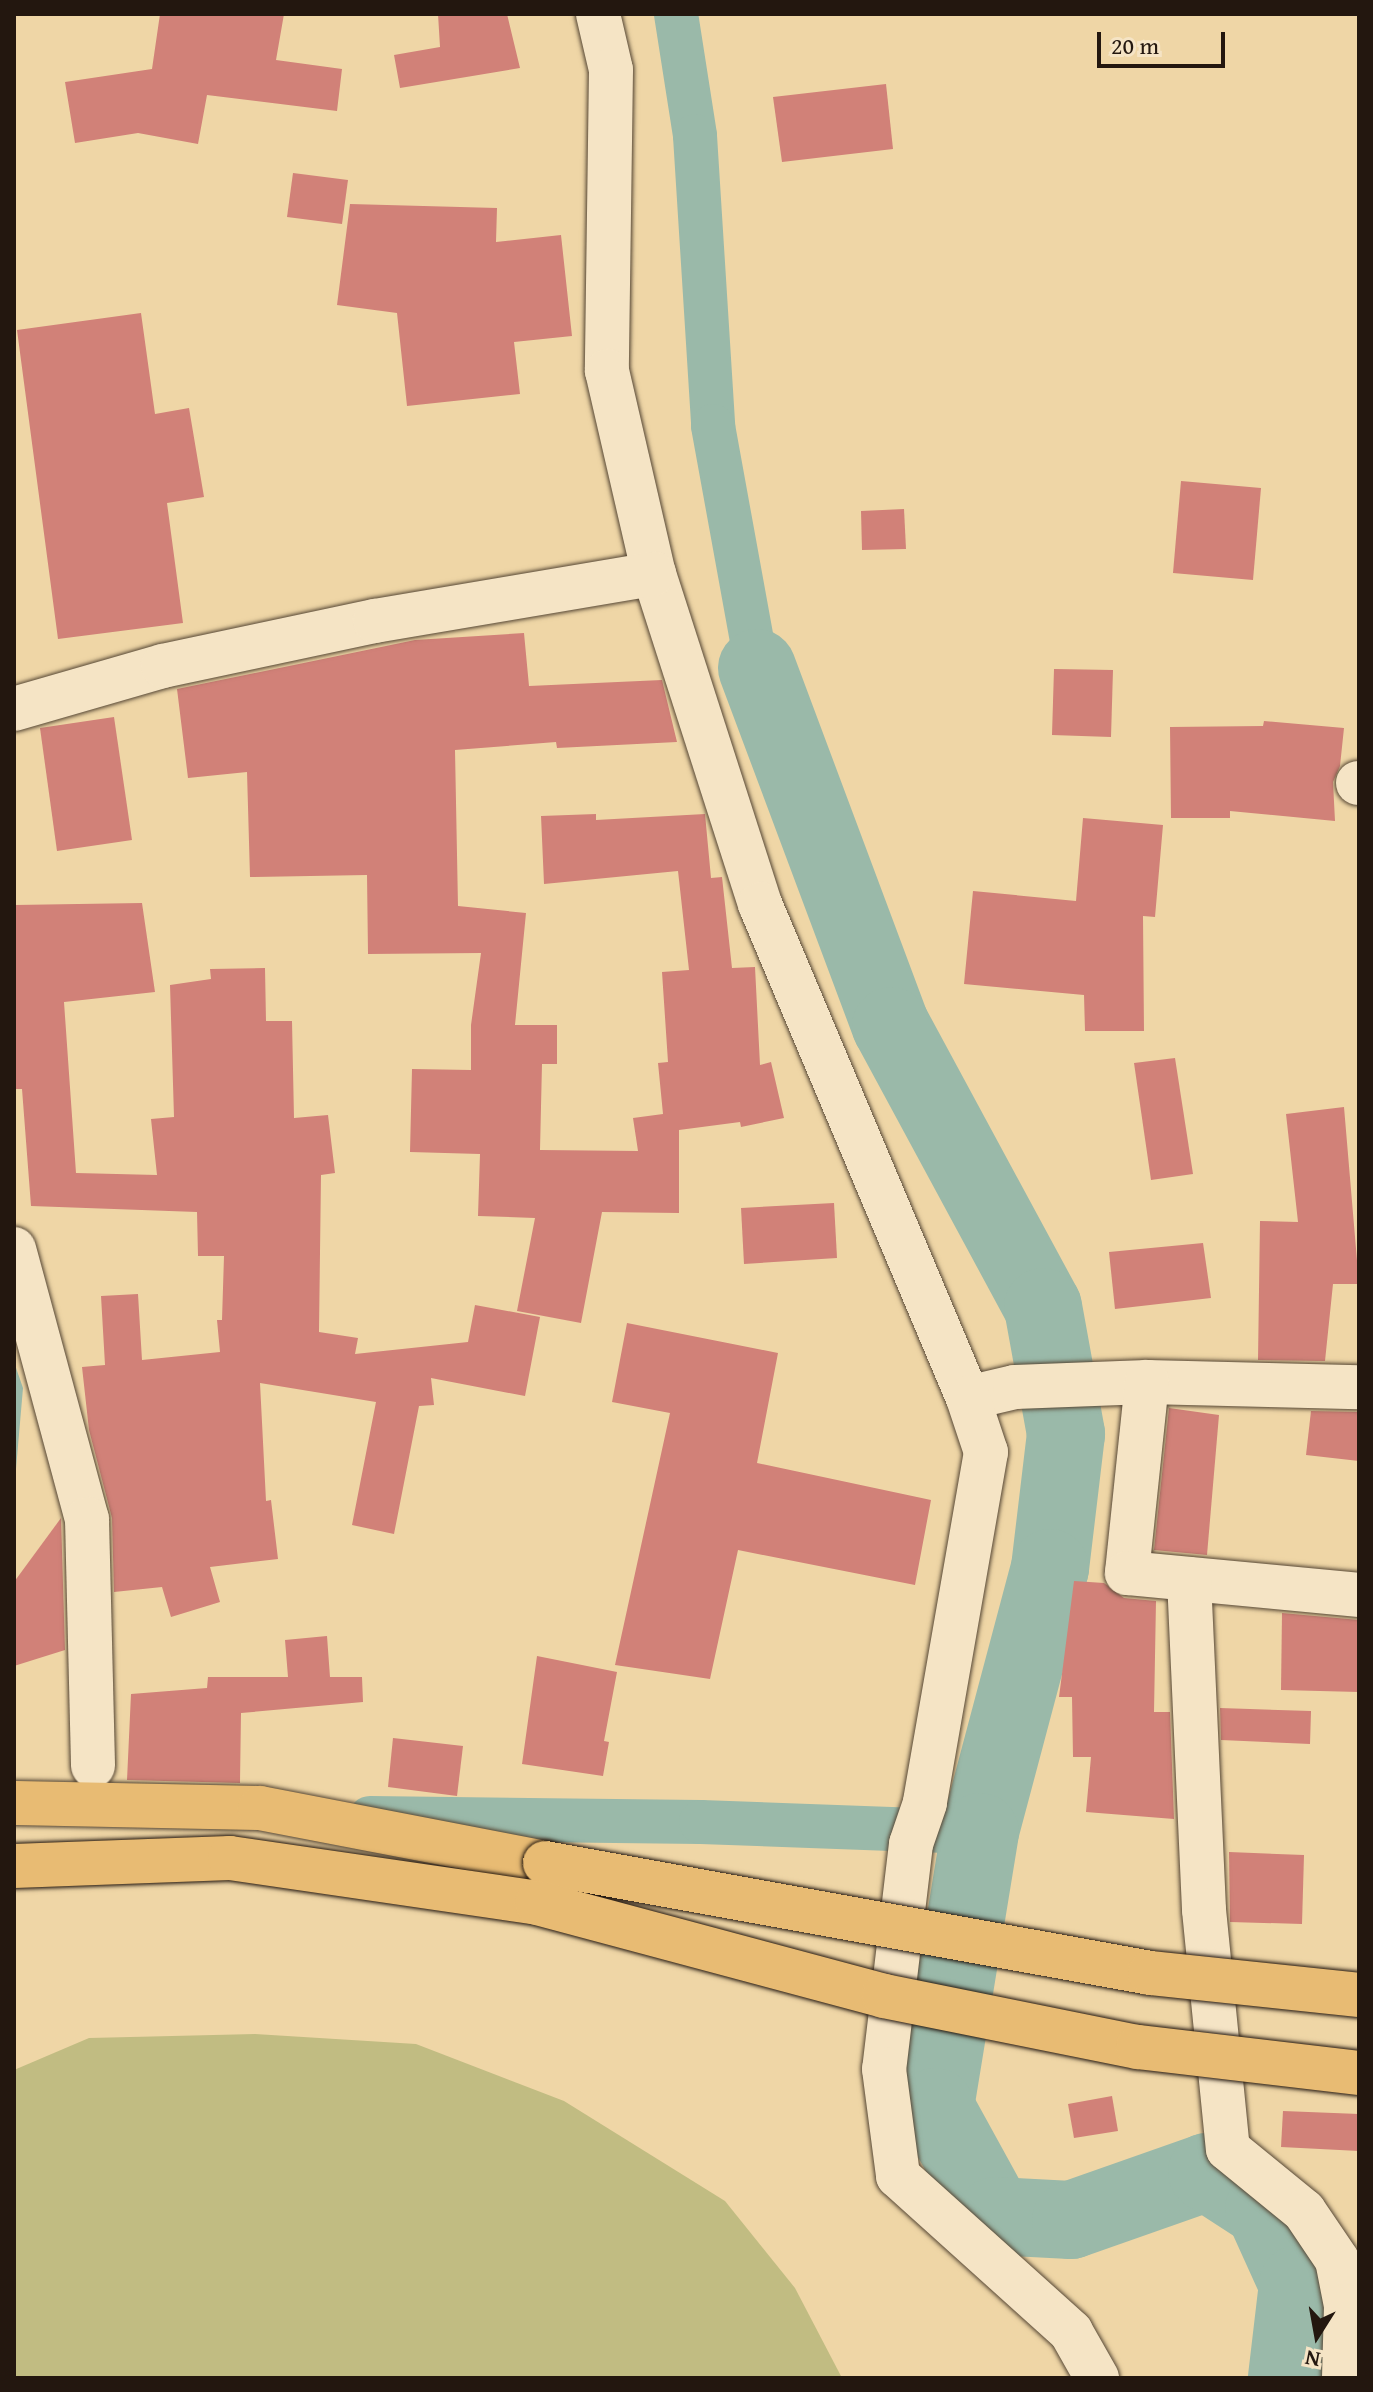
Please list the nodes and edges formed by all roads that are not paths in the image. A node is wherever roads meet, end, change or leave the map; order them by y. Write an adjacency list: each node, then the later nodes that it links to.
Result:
1 (598, 14): 2 (street)
2 (654, 574): 3 (street); 7 (street)
3 (14, 709)
4 (14, 1249): 10 (street)
5 (1126, 1383): 6 (street); 7 (street); 8 (street)
6 (1359, 1387)
7 (968, 1398): 15 (street)
8 (1189, 1579): 9 (street); 16 (street)
9 (1359, 1595)
10 (93, 1766)
11 (14, 1803): 13 (main road, bridge)
12 (14, 1866): 14 (main road, bridge)
13 (1359, 1995)
14 (1359, 2073)
15 (1097, 2378)
16 (1344, 2378)

